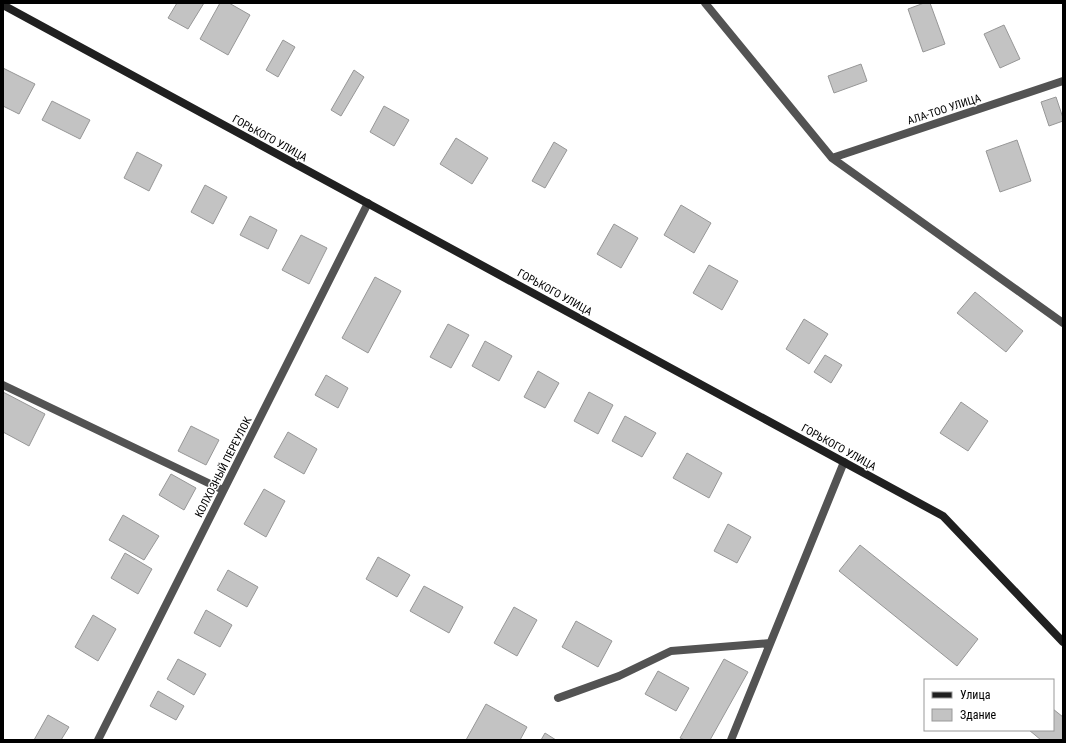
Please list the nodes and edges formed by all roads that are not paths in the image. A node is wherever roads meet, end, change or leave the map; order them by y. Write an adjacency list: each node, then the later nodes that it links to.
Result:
1 (705, 3): 4 (street)
2 (3, 5): 5 (street, ГОРЬКОГО УЛИЦА)
3 (1063, 81): 4 (street, АЛА-ТОО УЛИЦА)
4 (832, 158): 6 (street)
5 (368, 204): 8 (street, ГОРЬКОГО УЛИЦА); 9 (street, КОЛХОЗНЫЙ ПЕРЕУЛОК)
6 (1063, 323)
7 (3, 385): 9 (street)
8 (844, 462): 10 (street, ГОРЬКОГО УЛИЦА); 11 (street)
9 (223, 490): 13 (street, КОЛХОЗНЫЙ ПЕРЕУЛОК)
10 (1063, 642)
11 (770, 643): 12 (street); 14 (street)
12 (558, 698)
13 (98, 740)
14 (731, 740)

